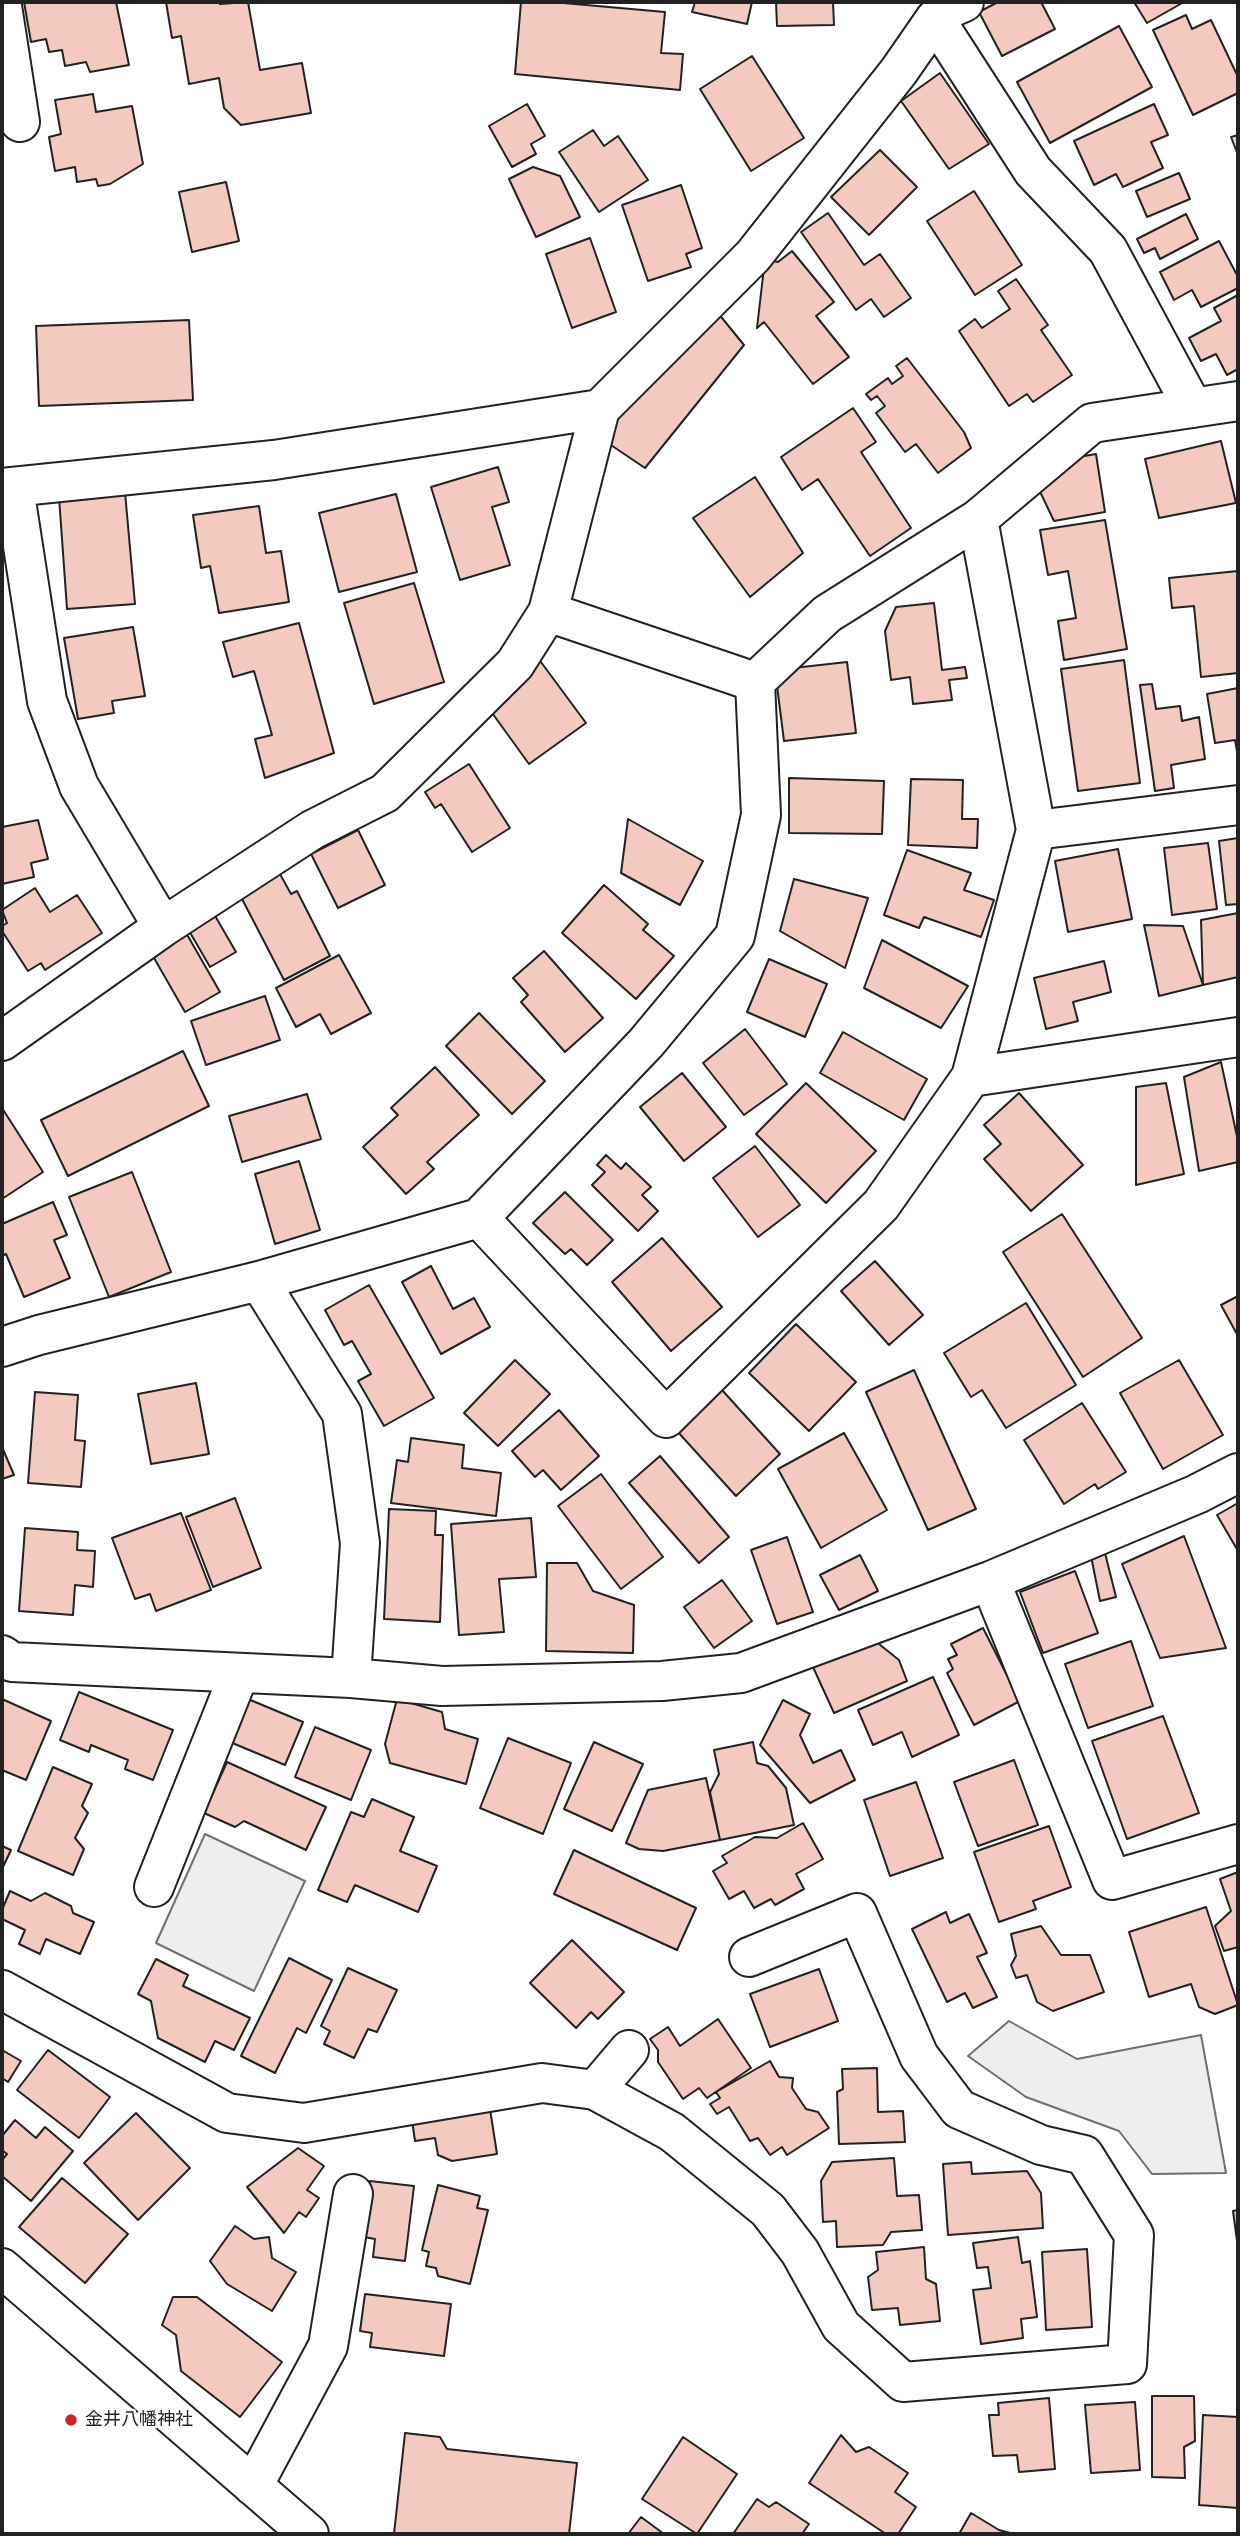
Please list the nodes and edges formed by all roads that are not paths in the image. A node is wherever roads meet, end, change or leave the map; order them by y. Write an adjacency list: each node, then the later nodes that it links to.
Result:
1 (2, 6): 3 (street)
2 (947, 8): 6 (street); 7 (street)
3 (5, 46): 4 (street)
4 (20, 122)
5 (1238, 401): 6 (street)
6 (1193, 408): 9 (street)
7 (600, 409): 8 (street); 10 (street)
8 (8, 488): 14 (street)
9 (978, 519): 11 (street); 13 (street)
10 (548, 612): 11 (street); 14 (street)
11 (755, 682): 18 (street)
12 (1238, 805): 13 (street)
13 (1036, 830): 17 (street)
14 (163, 927): 16 (street)
15 (1238, 1037): 17 (street)
16 (2, 1041)
17 (971, 1077): 18 (street)
18 (479, 1218): 19 (street)
19 (259, 1281): 20 (street); 25 (street)
20 (2, 1347)
21 (1238, 1473): 22 (street)
22 (990, 1581): 25 (street); 26 (street)
23 (2, 1655): 24 (street)
24 (239, 1674): 25 (street); 27 (street)
25 (351, 1678)
26 (1238, 1844)
27 (154, 1887)
28 (749, 1957): 31 (street)
29 (2, 1990): 31 (street)
30 (629, 2050): 31 (street)
31 (594, 2090)
32 (354, 2194): 34 (street)
33 (2, 2268): 34 (street)
34 (253, 2486): 35 (street)
35 (309, 2534)

